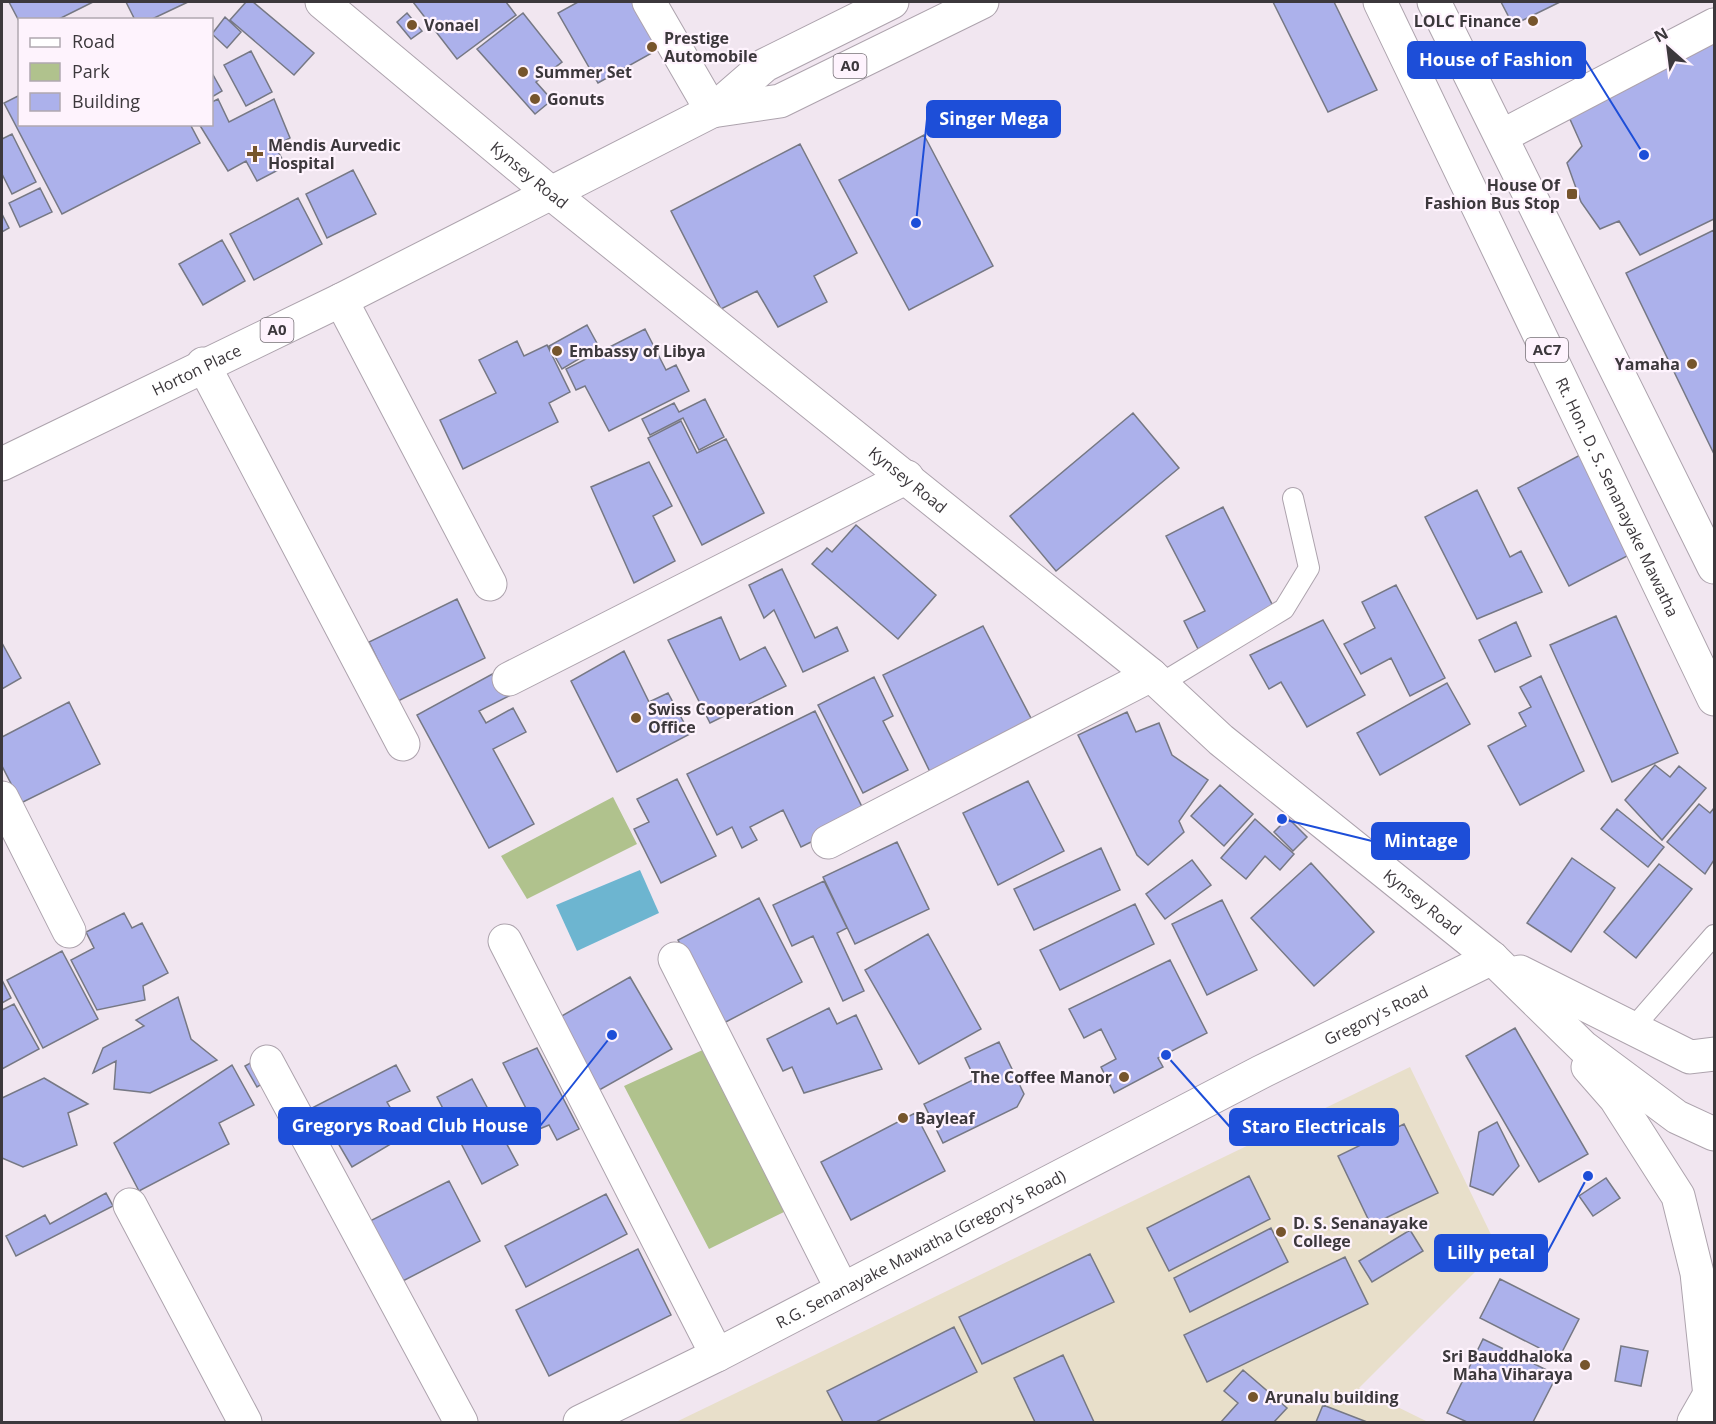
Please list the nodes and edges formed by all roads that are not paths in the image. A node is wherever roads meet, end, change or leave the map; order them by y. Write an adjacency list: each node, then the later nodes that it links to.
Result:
1 (322, 2): 10 (main road, Kynsey Road)
2 (649, 2): 8 (main road)
3 (892, 2): 8 (main road, A0)
4 (982, 2): 8 (main road, A0)
5 (1380, 2): 20 (main road, Rt. Hon. D. S. Senanayake Mawatha / AC7)
6 (1434, 2): 9 (main road)
7 (1714, 25): 9 (main road)
8 (712, 111): 10 (main road, A0)
9 (1502, 136): 16 (main road)
10 (552, 194): 11 (main road, Horton Place / A0); 14 (main road, Kynsey Road)
11 (341, 300): 12 (main road, Horton Place / A0); 17 (main road)
12 (203, 364): 13 (main road, Horton Place / A0); 21 (main road)
13 (2, 464)
14 (907, 477): 18 (main road); 19 (main road, Kynsey Road)
15 (1293, 498): 19 (lane)
16 (1714, 567)
17 (490, 584)
18 (509, 679)
19 (1155, 679): 23 (main road); 28 (main road, Kynsey Road)
20 (1714, 699)
21 (403, 744)
22 (2, 798): 24 (main road)
23 (828, 842)
24 (69, 931)
25 (1714, 935): 29 (lane)
26 (505, 940): 36 (main road)
27 (675, 958): 35 (main road)
28 (1492, 958): 29 (main road, Kynsey Road); 32 (main road, Gregory's Road); 33 (main road, Kynsey Road); 37 (main road)
29 (1633, 1028): 30 (main road, Kynsey Road)
30 (1706, 1057)
31 (267, 1062): 39 (main road)
32 (1261, 1072): 35 (main road, R.G. Senanayake Mawatha (Gregory's Road))
33 (1714, 1134)
34 (130, 1205): 38 (main road)
35 (842, 1289): 36 (main road, R.G. Senanayake Mawatha (Gregory's Road))
36 (717, 1354): 40 (main road, R.G. Senanayake Mawatha (Gregory's Road))
37 (1706, 1402)
38 (245, 1422)
39 (461, 1422)
40 (580, 1422)

